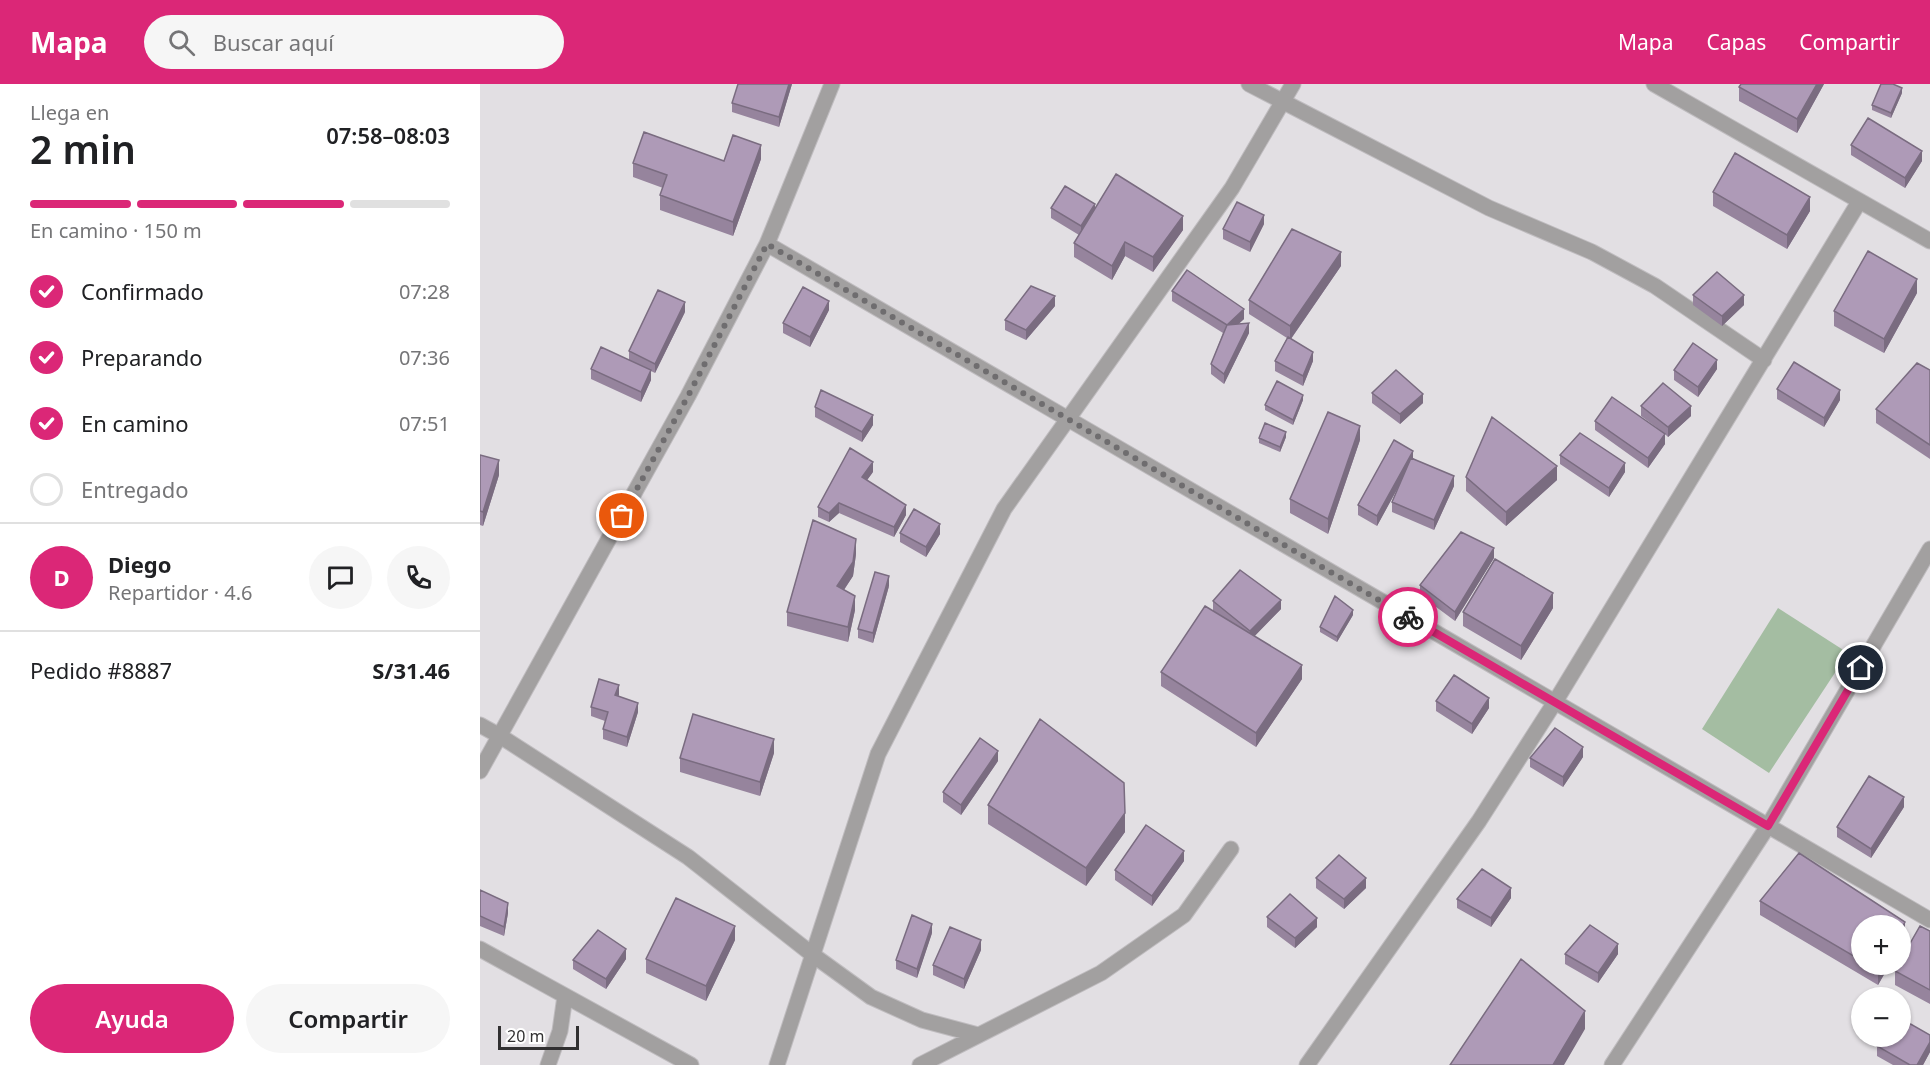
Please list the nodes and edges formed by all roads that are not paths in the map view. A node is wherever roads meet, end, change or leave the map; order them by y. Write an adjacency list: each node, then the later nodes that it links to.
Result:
1 (832, 84): 8 (street)
2 (1249, 84): 5 (street)
3 (1293, 84): 5 (street)
4 (1654, 84): 6 (street)
5 (1282, 103): 9 (street); 10 (street)
6 (1859, 202): 7 (street); 9 (street)
7 (1930, 241)
8 (767, 244): 10 (street); 14 (street)
9 (1764, 360): 12 (street)
10 (1068, 419): 12 (street); 20 (street)
11 (1930, 549): 16 (street)
12 (1555, 702): 16 (street); 27 (street)
13 (480, 725): 14 (street)
14 (500, 736): 15 (street); 20 (street)
15 (480, 771)
16 (1768, 826): 18 (street); 28 (street)
17 (1231, 849): 22 (street)
18 (1930, 920)
19 (480, 949): 21 (street)
20 (813, 955): 22 (street); 25 (street)
21 (565, 996): 23 (street); 24 (street)
22 (978, 1035): 26 (street)
23 (548, 1065)
24 (691, 1065)
25 (777, 1065)
26 (920, 1065)
27 (1307, 1065)
28 (1612, 1065)

